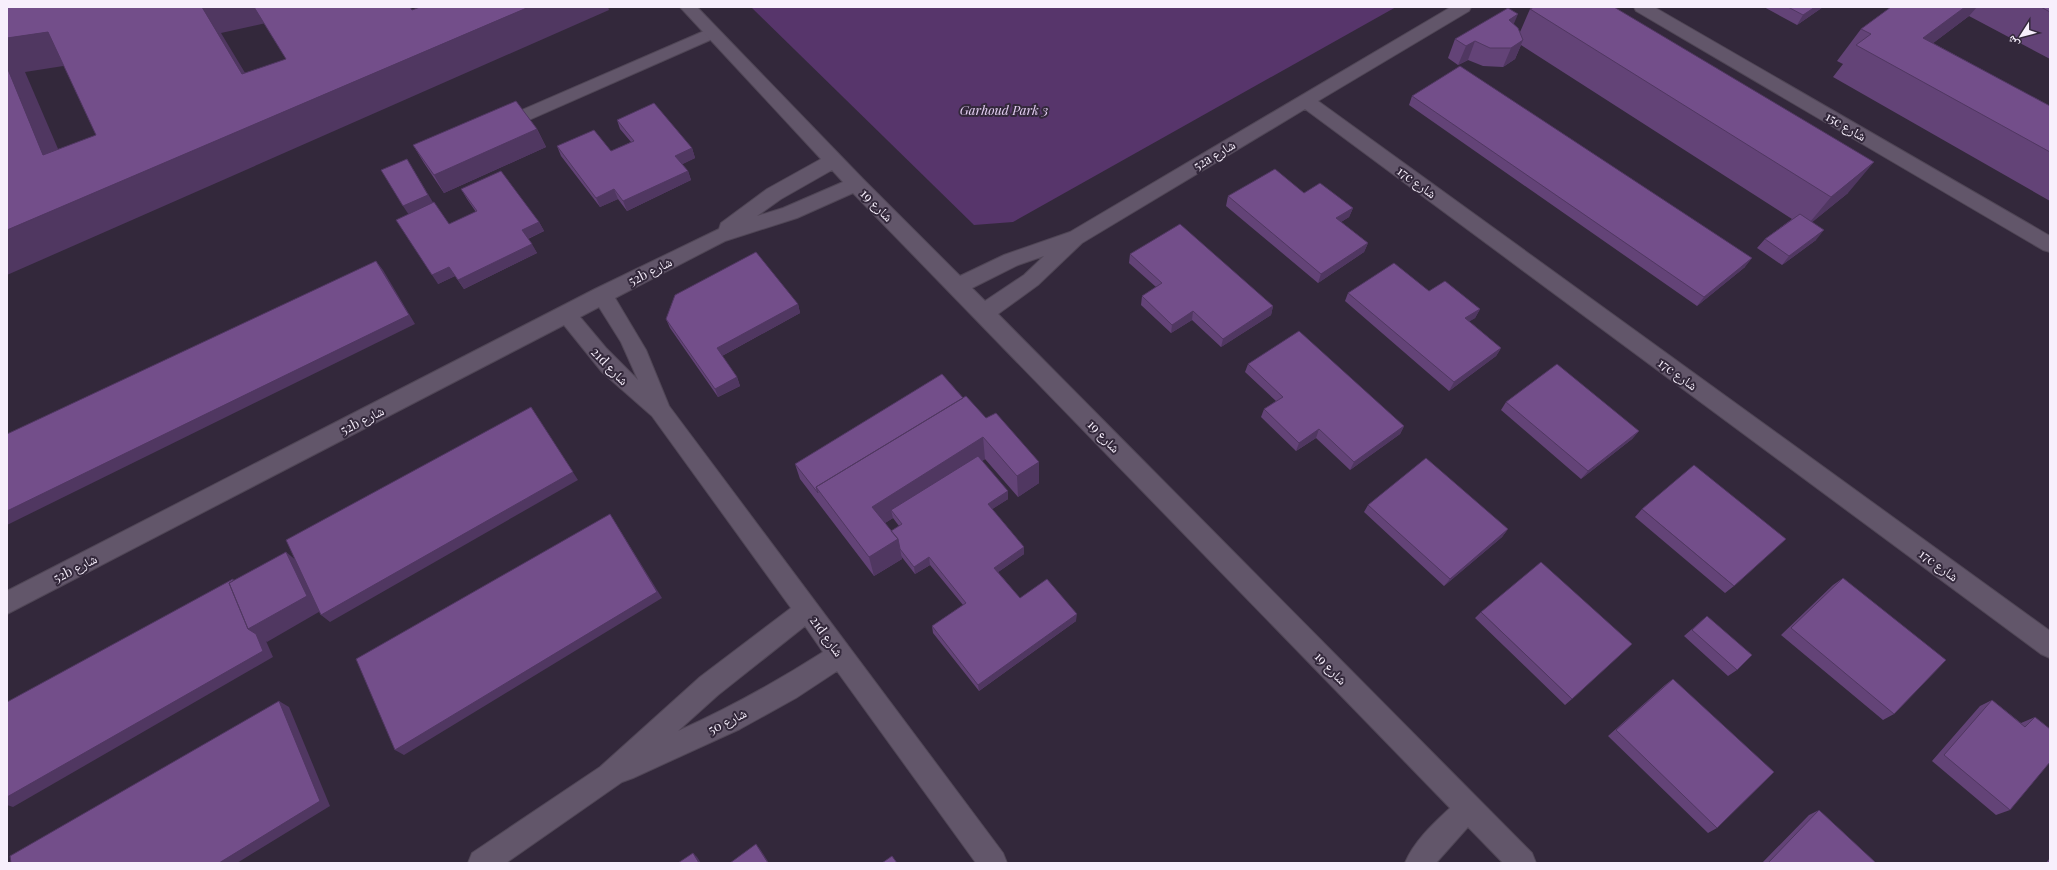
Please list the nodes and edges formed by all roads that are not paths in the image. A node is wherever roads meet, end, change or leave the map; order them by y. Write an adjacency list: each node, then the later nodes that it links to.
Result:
1 (688, 7): 4 (street, شارع 19)
2 (1463, 7): 5 (street, 52a شارع)
3 (1642, 7): 11 (street, 15c شارع)
4 (711, 33): 6 (street); 7 (street, شارع 19)
5 (1306, 101): 10 (street, 52a شارع); 19 (street, 17c شارع)
6 (493, 129)
7 (834, 160): 8 (street, شارع 19); 9 (street, 52b شارع)
8 (856, 184): 9 (street, 52b شارع); 12 (street, شارع 19)
9 (718, 236): 13 (street, 52b شارع)
10 (1077, 237): 12 (street, 52a شارع); 14 (street)
11 (2050, 245)
12 (957, 286): 14 (street, شارع 19)
13 (602, 295): 15 (street, 52b شارع); 16 (street, 21d شارع)
14 (984, 313): 22 (street, شارع 19)
15 (567, 314): 16 (street, 21d شارع); 17 (street, 52b شارع)
16 (660, 410): 18 (street, 21d شارع)
17 (7, 603)
18 (807, 610): 20 (street, 21d شارع); 21 (street, شارع 50)
19 (2050, 646)
20 (840, 655): 21 (street, شارع 50); 25 (street, 21d شارع)
21 (609, 776): 24 (street, شارع 50)
22 (1468, 808): 23 (street, شارع 19); 26 (street)
23 (1515, 860)
24 (482, 863)
25 (993, 863)
26 (1419, 863)

